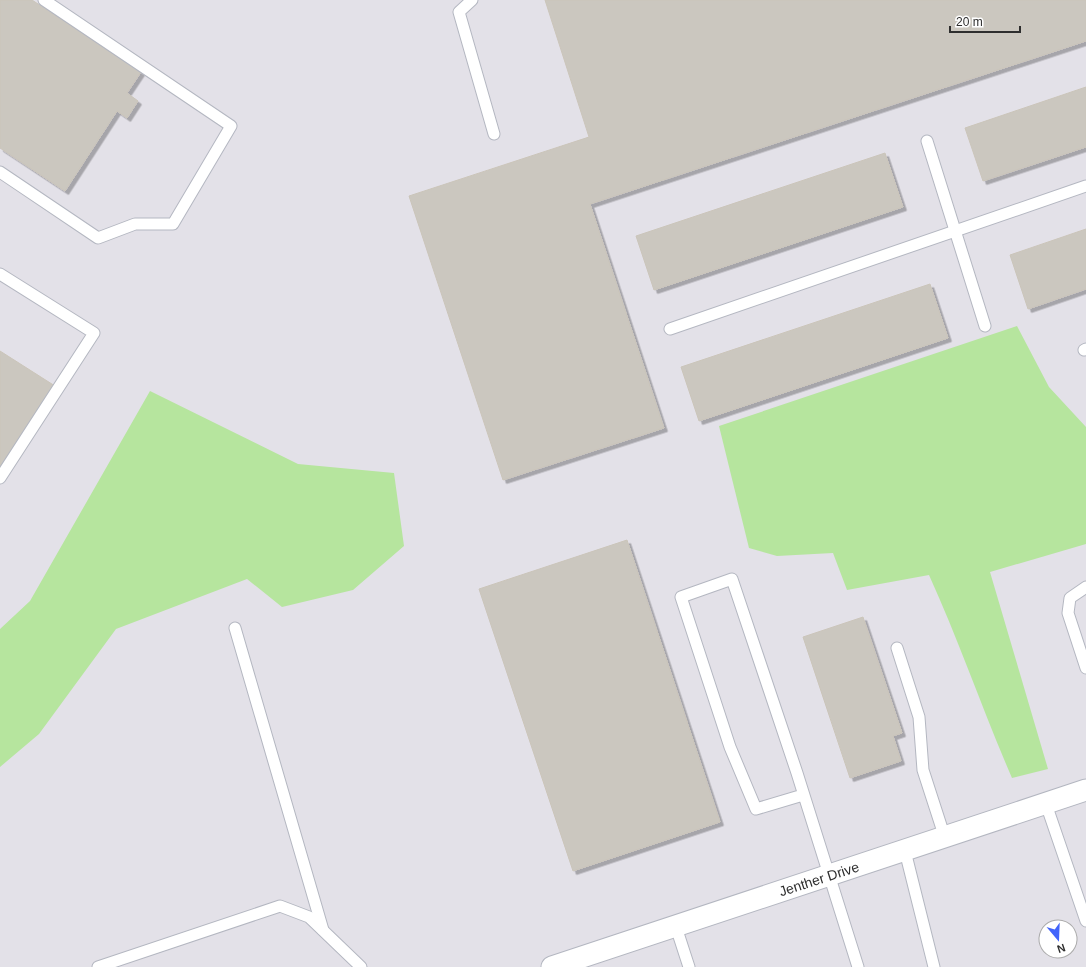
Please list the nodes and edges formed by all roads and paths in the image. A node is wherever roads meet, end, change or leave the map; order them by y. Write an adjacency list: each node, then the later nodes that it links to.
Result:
1 (44, 0): 5 (lane)
2 (472, 0): 3 (lane)
3 (494, 134)
4 (927, 141): 7 (lane)
5 (0, 172)
6 (1086, 186): 7 (lane)
7 (955, 231): 9 (lane); 10 (lane)
8 (0, 274): 11 (lane)
9 (986, 326)
10 (670, 329)
11 (0, 478)
12 (1086, 587): 15 (lane)
13 (235, 628): 24 (lane)
14 (897, 648): 19 (lane)
15 (1086, 668)
16 (1086, 790): 18 (street, Jenther Drive)
17 (803, 795): 17 (lane); 21 (lane)
18 (1046, 804): 19 (street, Jenther Drive); 22 (lane)
19 (945, 838): 20 (street, Jenther Drive)
20 (905, 851): 21 (street, Jenther Drive); 30 (lane)
21 (829, 876): 23 (street, Jenther Drive); 29 (lane)
22 (1086, 921)
23 (676, 927): 27 (street, Jenther Drive); 28 (lane)
24 (323, 930): 25 (lane); 26 (lane)
25 (98, 967)
26 (361, 967)
27 (552, 967)
28 (689, 967)
29 (858, 967)
30 (934, 967)

